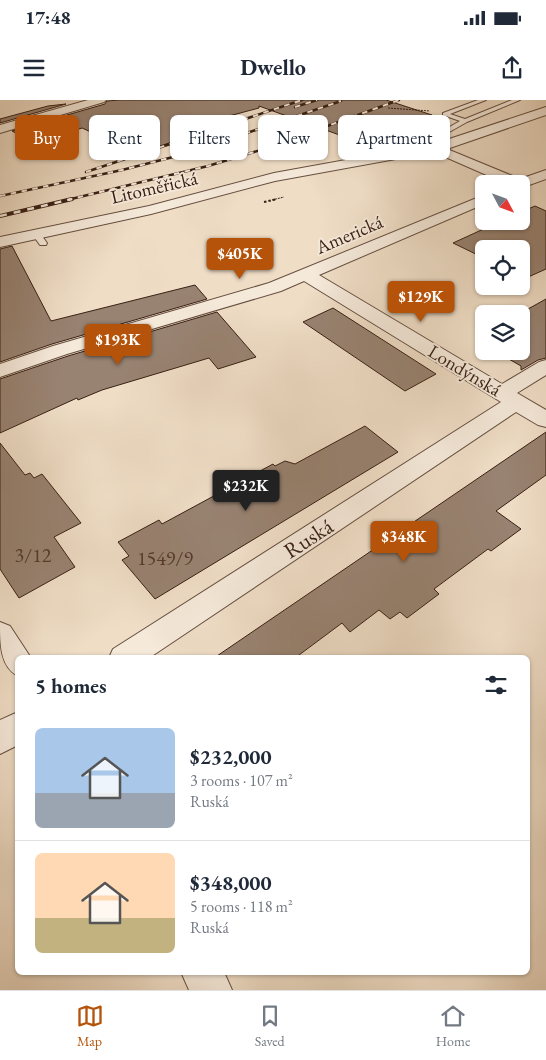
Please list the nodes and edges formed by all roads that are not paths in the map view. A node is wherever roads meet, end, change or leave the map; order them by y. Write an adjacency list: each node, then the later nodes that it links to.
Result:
1 (100, 100): 6 (street)
2 (483, 100): 5 (lane)
3 (517, 100): 5 (lane)
4 (546, 111): 8 (street, Litoměřická)
5 (466, 121): 7 (lane)
6 (0, 129)
7 (450, 130)
8 (450, 144)
9 (450, 154): 12 (street)
10 (368, 160): 17 (street, Litoměřická)
11 (546, 174): 13 (street)
12 (499, 175)
13 (530, 180)
14 (530, 188): 15 (street)
15 (538, 191)
16 (475, 204): 18 (street, Americká)
17 (0, 242)
18 (307, 275): 20 (street, Americká); 21 (street, Londýnská)
19 (546, 366): 21 (street, Ruská)
20 (0, 371)
21 (509, 397): 22 (street, Londýnská); 24 (street, Ruská)
22 (546, 420)
23 (0, 635): 25 (street)
24 (128, 655)
25 (15, 658)
26 (15, 729): 27 (street)
27 (0, 738)
28 (203, 975): 29 (street)
29 (211, 990)

